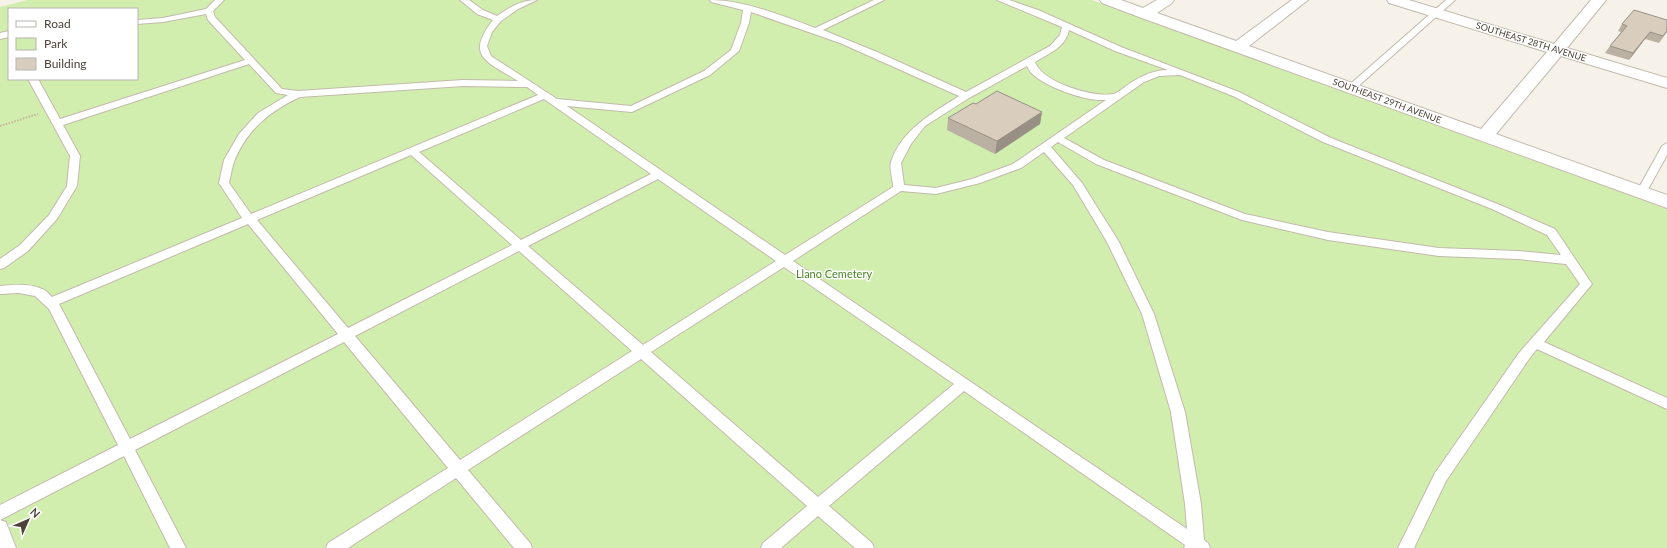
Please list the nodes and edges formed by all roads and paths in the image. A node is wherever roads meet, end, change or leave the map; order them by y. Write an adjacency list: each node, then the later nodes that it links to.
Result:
1 (220, 0): 15 (lane)
2 (464, 0): 18 (lane)
3 (533, 0): 18 (lane)
4 (714, 0): 14 (lane)
5 (880, 0): 13 (lane)
6 (1001, 0): 20 (lane)
7 (1107, 0): 17 (street, SOUTHEAST 29TH AVENUE)
8 (1166, 0): 17 (street)
9 (1301, 0): 22 (street)
10 (1394, 0): 16 (street, SOUTHEAST 28TH AVENUE)
11 (1451, 0): 16 (lane)
12 (1599, 0): 23 (street)
13 (861, 4): 21 (lane)
14 (747, 8): 21 (lane); 34 (lane)
15 (209, 11): 19 (lane); 24 (lane)
16 (1438, 13): 23 (street, SOUTHEAST 28TH AVENUE); 30 (lane)
17 (1144, 14): 22 (street, SOUTHEAST 29TH AVENUE)
18 (498, 19): 29 (lane)
19 (138, 22)
20 (1066, 26): 25 (lane); 26 (lane)
21 (815, 31): 32 (lane)
22 (1238, 47): 30 (street, SOUTHEAST 29TH AVENUE)
23 (1557, 50): 28 (street, SOUTHEAST 28TH AVENUE); 38 (street)
24 (250, 60): 31 (lane); 36 (lane)
25 (1030, 60): 32 (lane); 33 (lane)
26 (1185, 73): 33 (lane); 49 (lane)
27 (34, 80): 35 (lane)
28 (1667, 83)
29 (529, 84): 31 (lane); 34 (lane)
30 (1352, 88): 38 (street, SOUTHEAST 29TH AVENUE)
31 (298, 94): 47 (lane)
32 (966, 96): 44 (lane)
33 (1117, 97): 39 (lane)
34 (549, 98): 42 (lane); 43 (lane)
35 (50, 110): 36 (lane); 37 (path)
36 (58, 123): 51 (lane)
37 (0, 126)
38 (1485, 136): 45 (street, SOUTHEAST 29TH AVENUE)
39 (1057, 138): 41 (lane); 49 (lane)
40 (1667, 146): 45 (lane)
41 (1044, 147): 44 (lane); 64 (lane)
42 (412, 151): 47 (lane); 48 (lane)
43 (659, 174): 48 (lane); 50 (lane)
44 (899, 188): 50 (lane)
45 (1641, 193): 46 (street, SOUTHEAST 29TH AVENUE)
46 (1667, 202)
47 (249, 219): 53 (lane); 54 (lane)
48 (520, 246): 54 (lane); 56 (lane)
49 (1570, 260): 55 (lane)
50 (785, 261): 56 (lane); 57 (lane)
51 (0, 265)
52 (0, 290): 53 (lane)
53 (50, 303): 59 (lane)
54 (346, 335): 59 (lane); 60 (lane)
55 (1535, 343): 58 (lane); 71 (lane)
56 (642, 352): 60 (lane); 61 (lane)
57 (963, 384): 61 (lane); 64 (lane)
58 (1667, 404)
59 (127, 448): 62 (lane); 66 (lane)
60 (458, 469): 67 (lane); 68 (lane)
61 (818, 506): 69 (lane); 70 (lane)
62 (0, 513)
63 (0, 527): 65 (lane)
64 (1197, 547)
65 (8, 548)
66 (178, 548)
67 (334, 548)
68 (524, 548)
69 (769, 548)
70 (866, 548)
71 (1406, 548)

